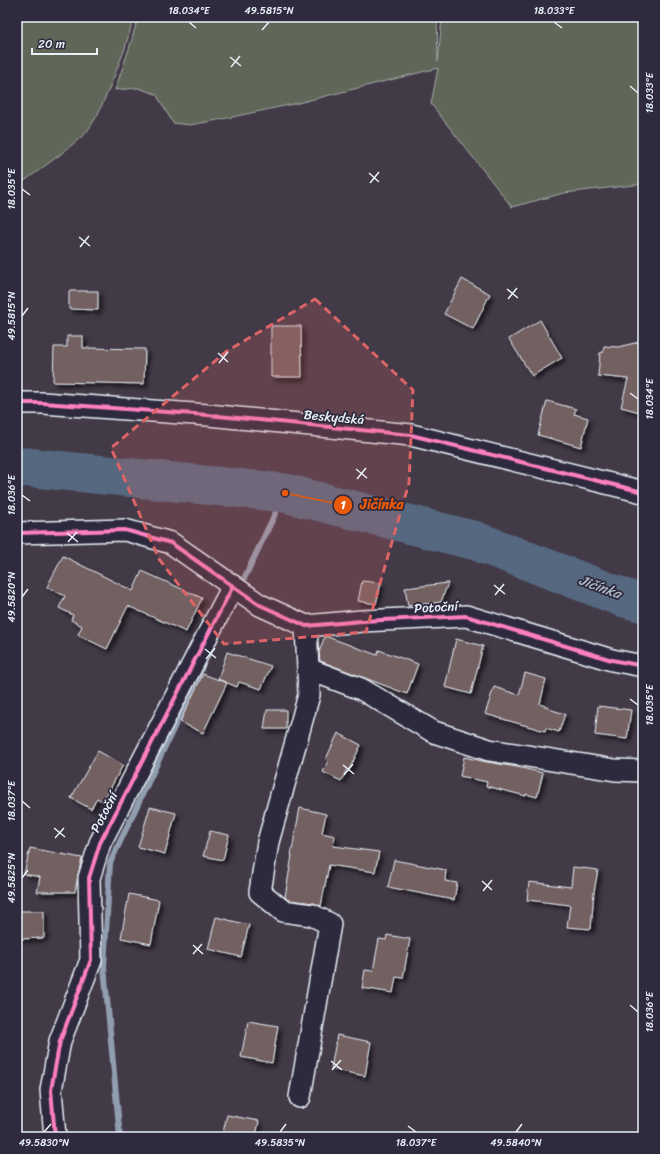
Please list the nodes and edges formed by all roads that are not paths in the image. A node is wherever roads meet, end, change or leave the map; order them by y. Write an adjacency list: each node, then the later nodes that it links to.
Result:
1 (17, 402): 2 (street, Beskydská)
2 (643, 492)
3 (17, 533): 4 (street, Potoční)
4 (233, 586): 5 (street, Potoční); 10 (street, Potoční)
5 (306, 626): 6 (street, Potoční); 7 (street)
6 (643, 666)
7 (308, 669): 8 (street); 9 (street)
8 (643, 771)
9 (300, 1097)
10 (55, 1137)

